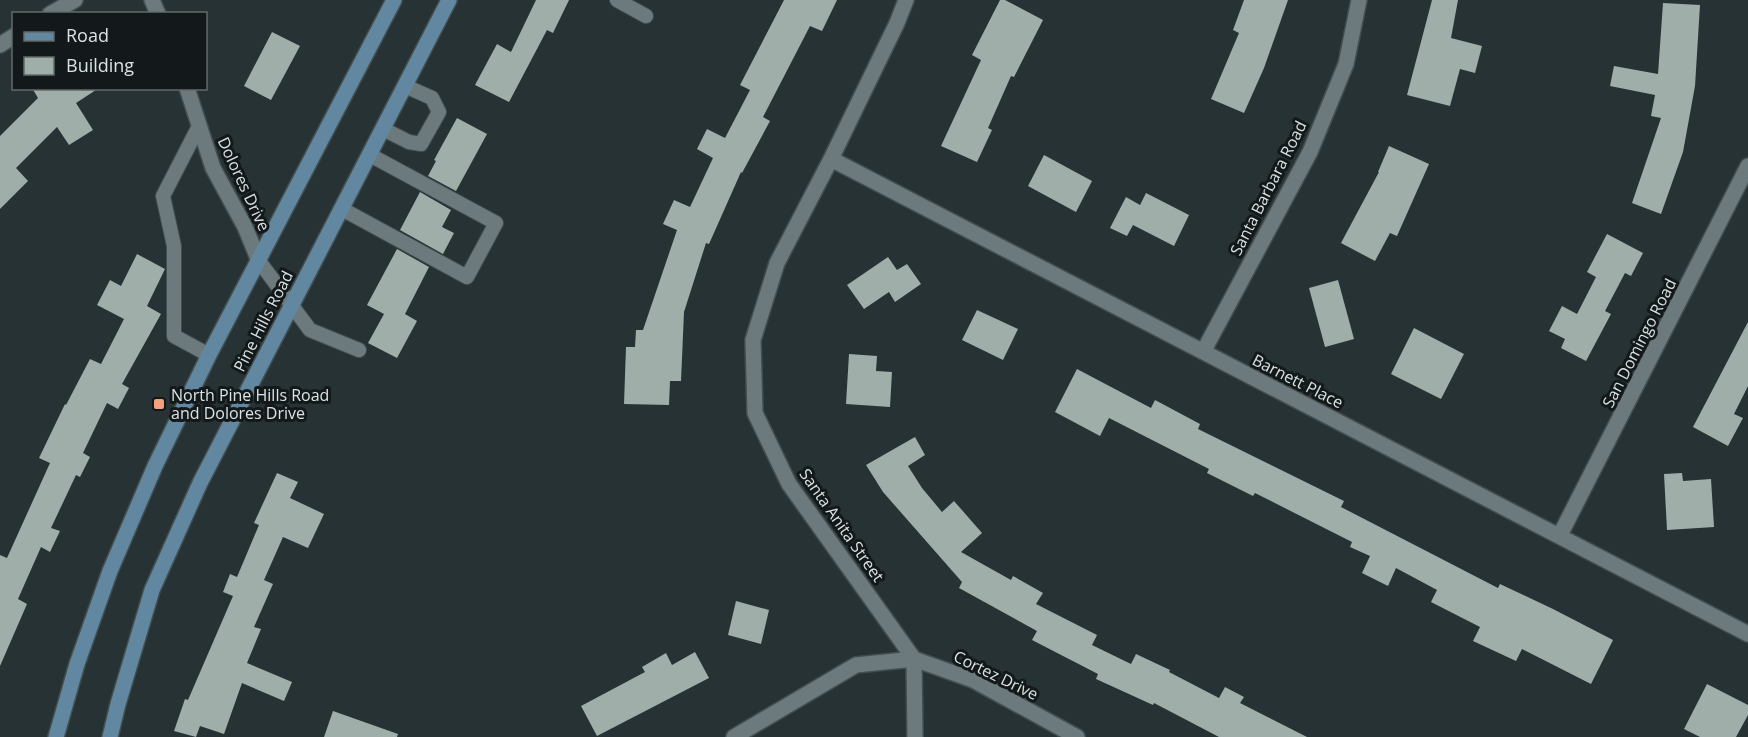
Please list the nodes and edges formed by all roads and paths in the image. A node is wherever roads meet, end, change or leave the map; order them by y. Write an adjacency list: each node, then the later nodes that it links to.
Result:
1 (75, 0): 7 (street)
2 (394, 0): 17 (main road, Pine Hills Road)
3 (449, 0): 9 (main road, Pine Hills Road)
4 (617, 0): 8 (lane)
5 (906, 0): 14 (street, Santa Anita Street)
6 (1359, 0): 20 (street, Santa Barbara Road)
7 (54, 12)
8 (646, 16)
9 (405, 86): 12 (main road, Pine Hills Road); 12 (lane)
10 (188, 90): 11 (street, Dolores Drive)
11 (199, 126): 17 (street, Dolores Drive); 21 (lane)
12 (383, 129): 13 (main road, Pine Hills Road)
13 (370, 155): 16 (main road, Pine Hills Road); 16 (lane)
14 (831, 159): 20 (street, Barnett Place); 24 (street, Santa Anita Street)
15 (1748, 165): 22 (street, San Domingo Road)
16 (342, 209): 18 (main road, Pine Hills Road)
17 (259, 261): 18 (lane); 21 (main road, Pine Hills Road)
18 (292, 306): 19 (lane); 26 (main road, Pine Hills Road)
19 (359, 350)
20 (1203, 352): 22 (street, Barnett Place)
21 (209, 355): 25 (main road, Pine Hills Road)
22 (1560, 535): 23 (street, Barnett Place)
23 (1748, 634)
24 (915, 659): 27 (street, Cortez Drive); 28 (street); 29 (street, Cortez Drive)
25 (56, 737)
26 (110, 737)
27 (734, 737)
28 (915, 737)
29 (1077, 737)

